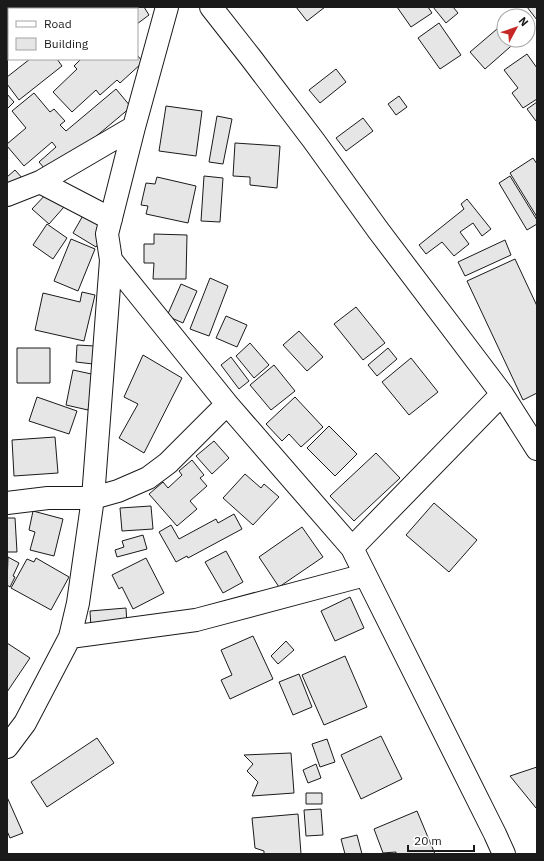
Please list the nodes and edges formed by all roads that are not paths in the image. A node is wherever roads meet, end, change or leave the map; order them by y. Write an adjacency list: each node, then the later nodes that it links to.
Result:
1 (167, 7): 3 (street)
2 (211, 7): 8 (street)
3 (134, 127): 4 (street); 6 (street)
4 (40, 182): 5 (street); 6 (street)
5 (7, 195)
6 (111, 219): 7 (street)
7 (111, 260): 9 (street); 11 (street)
8 (502, 394): 10 (street); 13 (street)
9 (226, 404): 11 (street); 13 (street)
10 (537, 449)
11 (93, 498): 12 (street); 15 (street)
12 (7, 503)
13 (352, 548): 14 (street)
14 (366, 575): 15 (street); 17 (street)
15 (70, 637): 16 (street)
16 (7, 747)
17 (504, 854)

